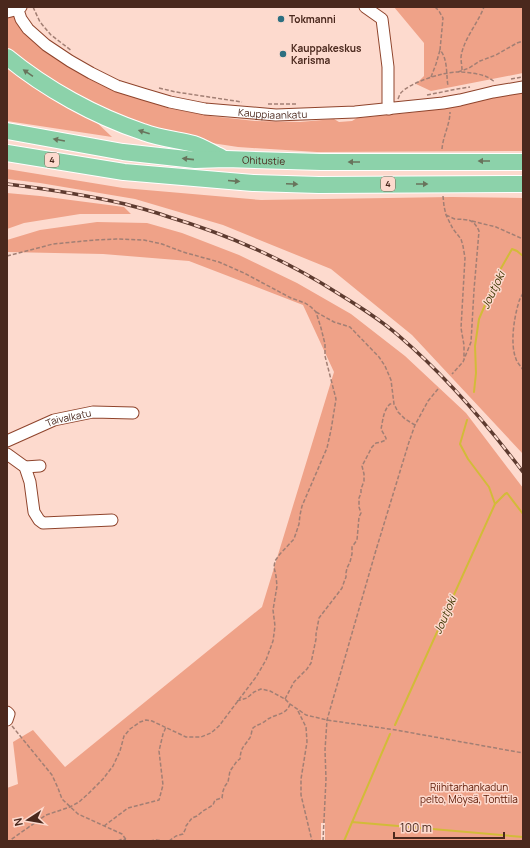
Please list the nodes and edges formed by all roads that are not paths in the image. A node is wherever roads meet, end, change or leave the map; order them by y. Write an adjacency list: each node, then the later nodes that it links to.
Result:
1 (365, 7): 5 (street)
2 (17, 8): 5 (street, Kauppiaankatu)
3 (7, 57): 8 (highway, one-way to 3)
4 (523, 87): 5 (street, Kauppiaankatu)
5 (389, 109)
6 (7, 131): 8 (highway, Ohitustie / 4, one-way to 6)
7 (7, 153): 10 (highway, 4, one-way to 10)
8 (226, 159): 9 (highway, Ohitustie / 4, one-way to 8)
9 (523, 162)
10 (523, 184)
11 (133, 412): 12 (street, Taivalkatu)
12 (7, 441)
13 (7, 454): 15 (street)
14 (40, 466): 15 (street)
15 (25, 467): 16 (street)
16 (112, 520)
17 (7, 712): 18 (street)
18 (7, 720)

